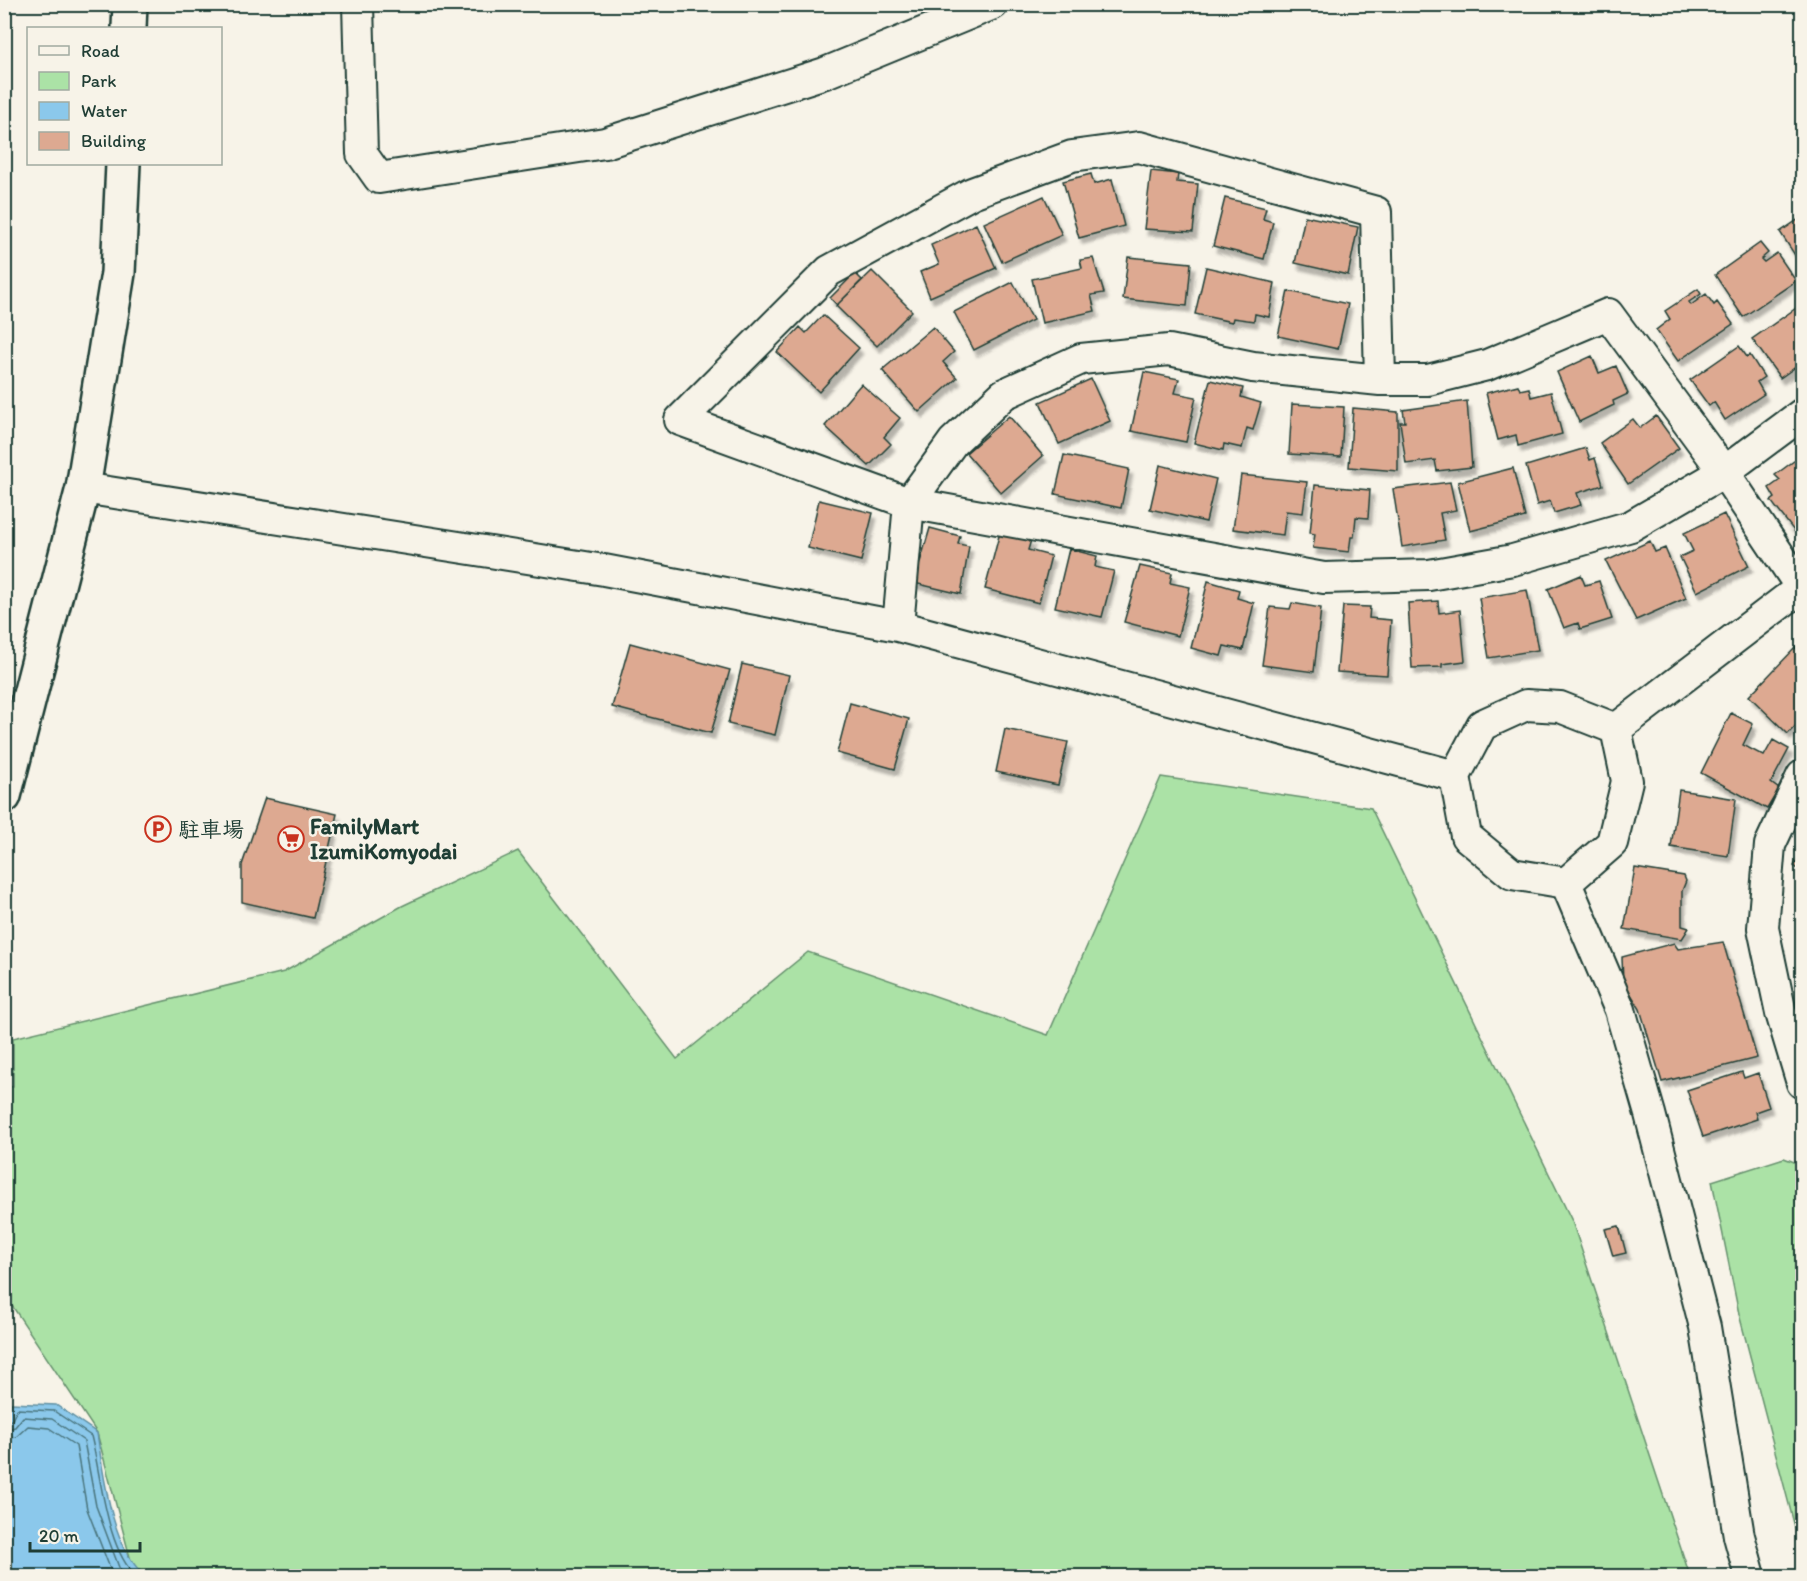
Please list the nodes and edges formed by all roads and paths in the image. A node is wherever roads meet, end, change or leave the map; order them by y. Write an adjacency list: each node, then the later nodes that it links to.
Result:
1 (130, 4): 4 (street)
2 (358, 4): 3 (street)
3 (993, 4)
4 (129, 27)
5 (123, 165): 9 (street)
6 (1380, 380): 8 (street); 10 (street); 10 (street)
7 (1803, 414): 8 (street)
8 (1724, 472): 10 (street); 11 (street)
9 (82, 488): 12 (street); 16 (street)
10 (909, 504): 12 (street)
11 (1802, 588): 13 (street)
12 (898, 626): 14 (street)
13 (1616, 729): 14 (street); 17 (street)
14 (1455, 776): 17 (street)
15 (1803, 776): 18 (street)
16 (4, 796)
17 (1566, 882): 19 (street)
18 (1803, 1083)
19 (1750, 1576)

